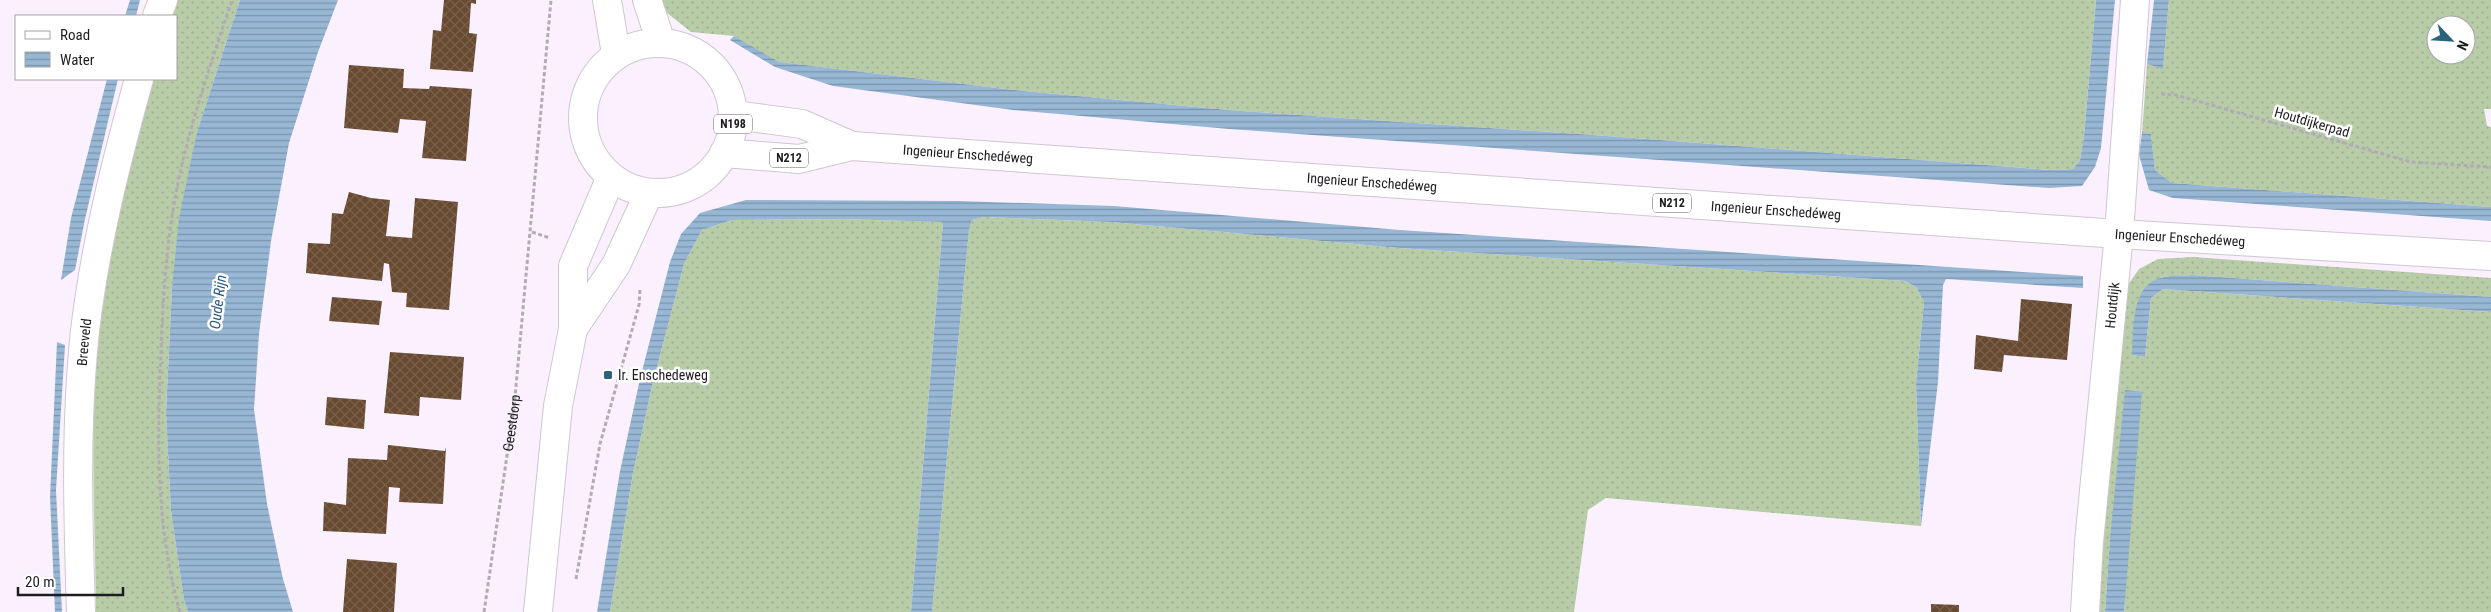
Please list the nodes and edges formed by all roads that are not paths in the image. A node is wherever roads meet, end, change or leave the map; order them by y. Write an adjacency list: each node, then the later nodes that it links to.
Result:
1 (162, 0): 5 (main road)
2 (607, 0): 7 (main road)
3 (647, 0): 6 (main road)
4 (2136, 0): 14 (main road, Houtdijk)
5 (157, 15)
6 (661, 42): 7 (main road, N198); 9 (main road, N198)
7 (616, 54): 12 (main road, N198)
8 (139, 80): 17 (main road, Breeveld)
9 (734, 115): 10 (main road, Ingenieur Enschedéweg / N212); 11 (main road, N198)
10 (852, 146): 11 (main road, Ingenieur Enschedéweg / N212); 14 (main road, Ingenieur Enschedéweg / N212)
11 (724, 153): 13 (main road, N198)
12 (611, 177): 13 (main road, N198); 16 (main road)
13 (649, 193): 16 (main road)
14 (2119, 234): 15 (main road, Ingenieur Enschedéweg / N212); 19 (main road, Houtdijk)
15 (2491, 256)
16 (573, 330): 18 (main road)
17 (81, 612)
18 (538, 612)
19 (2085, 612)

